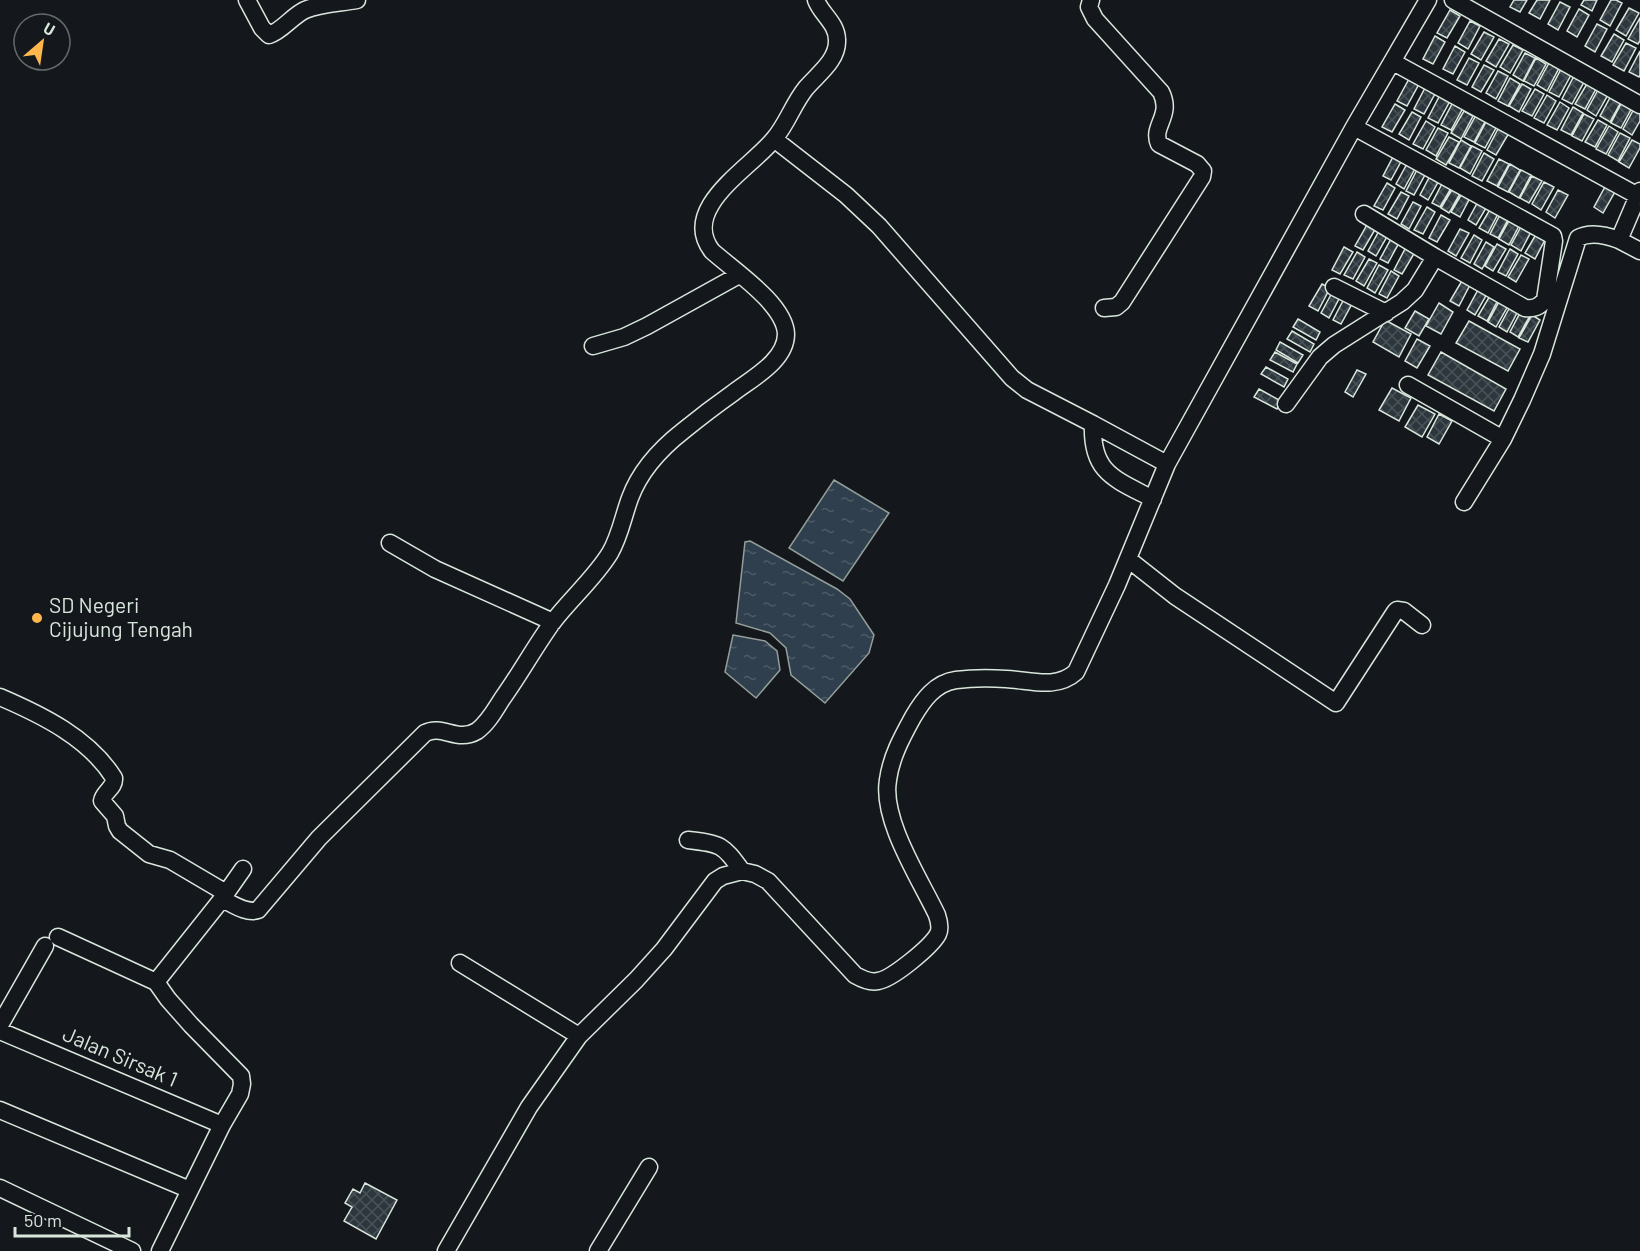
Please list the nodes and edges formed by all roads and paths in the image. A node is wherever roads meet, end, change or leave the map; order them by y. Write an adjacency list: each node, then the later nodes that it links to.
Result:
1 (248, 0): 2 (street)
2 (357, 0)
3 (816, 0): 10 (street)
4 (1091, 0): 18 (street)
5 (1428, 0): 7 (street)
6 (1453, 0): 8 (street)
7 (1393, 62): 9 (street); 11 (street)
8 (1640, 105)
9 (1354, 128): 15 (street); 25 (street)
10 (774, 139): 16 (street); 23 (street)
11 (1639, 193): 13 (street)
12 (1364, 214): 15 (street)
13 (1619, 240): 14 (street); 24 (street)
14 (1640, 251)
15 (1435, 257): 19 (street)
16 (739, 275): 20 (street); 30 (street)
17 (1334, 287): 19 (street)
18 (1104, 308)
19 (1386, 313): 22 (street)
20 (593, 346)
21 (1408, 385): 24 (street)
22 (1286, 404)
23 (1093, 424): 25 (street); 26 (street)
24 (1503, 439): 27 (street)
25 (1167, 465): 26 (street)
26 (1153, 499): 29 (street)
27 (1464, 502)
28 (390, 543): 30 (street)
29 (1128, 559): 31 (street); 35 (street)
30 (553, 622): 36 (street)
31 (1422, 625)
32 (0, 698): 36 (street)
33 (688, 840): 35 (street)
34 (243, 868): 36 (street)
35 (742, 871): 41 (street)
36 (224, 896): 38 (street)
37 (460, 963): 41 (street)
38 (156, 982): 39 (street); 43 (street)
39 (0, 1025)
40 (0, 1031): 43 (street, Jalan Sirsak 1)
41 (579, 1036): 47 (street)
42 (0, 1110): 46 (street)
43 (222, 1125): 46 (street)
44 (649, 1167): 50 (street)
45 (0, 1188): 48 (street)
46 (190, 1190): 49 (street)
47 (450, 1250)
48 (132, 1251)
49 (160, 1251)
50 (598, 1251)

